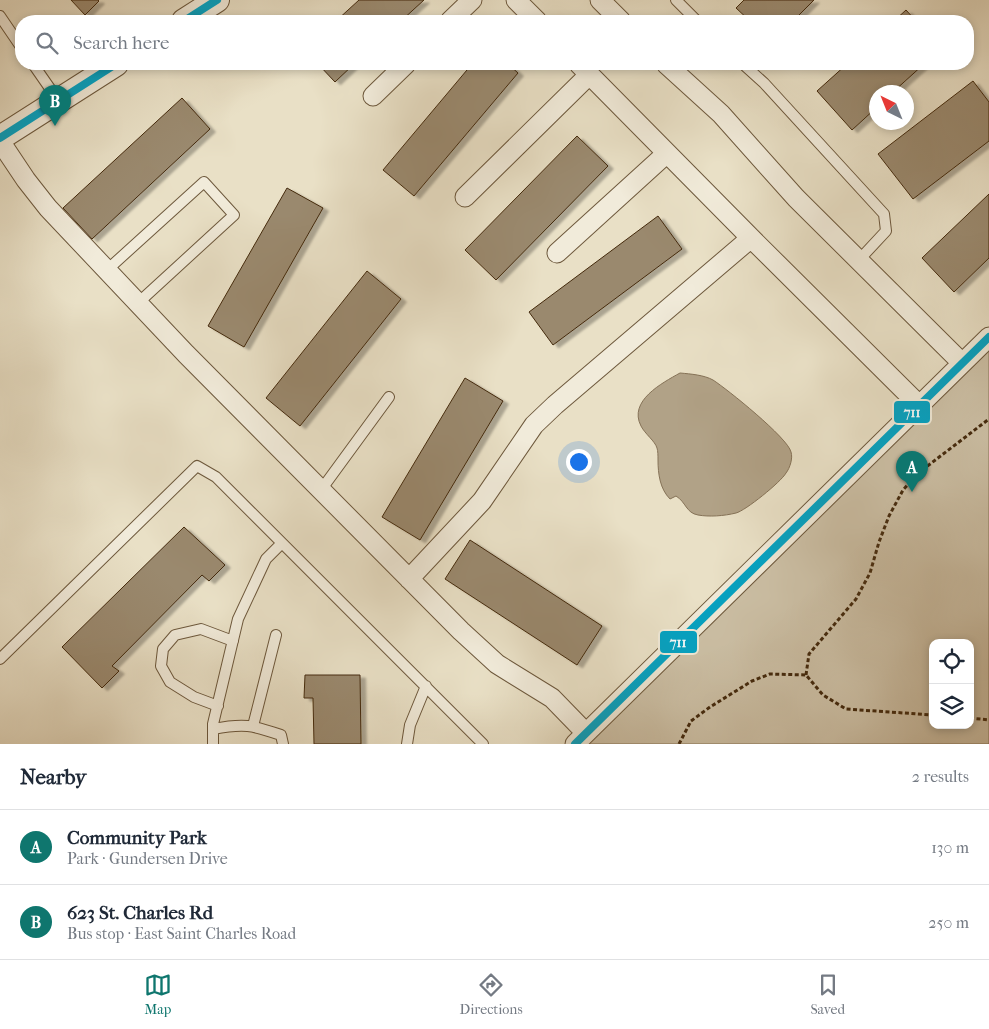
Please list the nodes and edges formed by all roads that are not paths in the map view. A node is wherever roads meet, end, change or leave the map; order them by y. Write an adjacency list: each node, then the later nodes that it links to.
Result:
1 (218, 0): 6 (street)
2 (472, 0): 7 (street)
3 (516, 0): 8 (street)
4 (600, 0): 9 (street)
5 (676, 0): 10 (lane)
6 (194, 15)
7 (456, 15)
8 (531, 15)
9 (615, 15)
10 (692, 15)
11 (0, 16): 12 (lane)
12 (15, 38)
13 (37, 70): 21 (lane)
14 (106, 70): 21 (street)
15 (400, 70): 20 (street)
16 (583, 70): 24 (street)
17 (585, 70): 23 (street)
18 (673, 70): 27 (street)
19 (750, 70): 27 (lane)
20 (373, 96)
21 (58, 100): 22 (street)
22 (0, 140): 28 (street)
23 (667, 153): 25 (street); 26 (street)
24 (464, 197)
25 (751, 238): 33 (street); 36 (street)
26 (557, 254)
27 (858, 260): 31 (street)
28 (107, 270): 29 (street); 29 (lane)
29 (138, 303): 34 (street)
30 (989, 337): 31 (street)
31 (962, 363): 33 (street)
32 (389, 397): 34 (lane)
33 (919, 405): 44 (street)
34 (321, 490): 36 (street)
35 (282, 543): 38 (lane); 39 (lane); 40 (lane)
36 (409, 579): 44 (street)
37 (276, 635): 42 (lane)
38 (233, 641): 41 (lane); 41 (lane)
39 (0, 659)
40 (426, 686): 47 (lane); 48 (lane)
41 (218, 706): 43 (lane)
42 (252, 726): 43 (lane); 46 (lane)
43 (213, 729): 45 (lane)
44 (581, 739)
45 (213, 744)
46 (283, 744)
47 (407, 744)
48 (484, 744)

